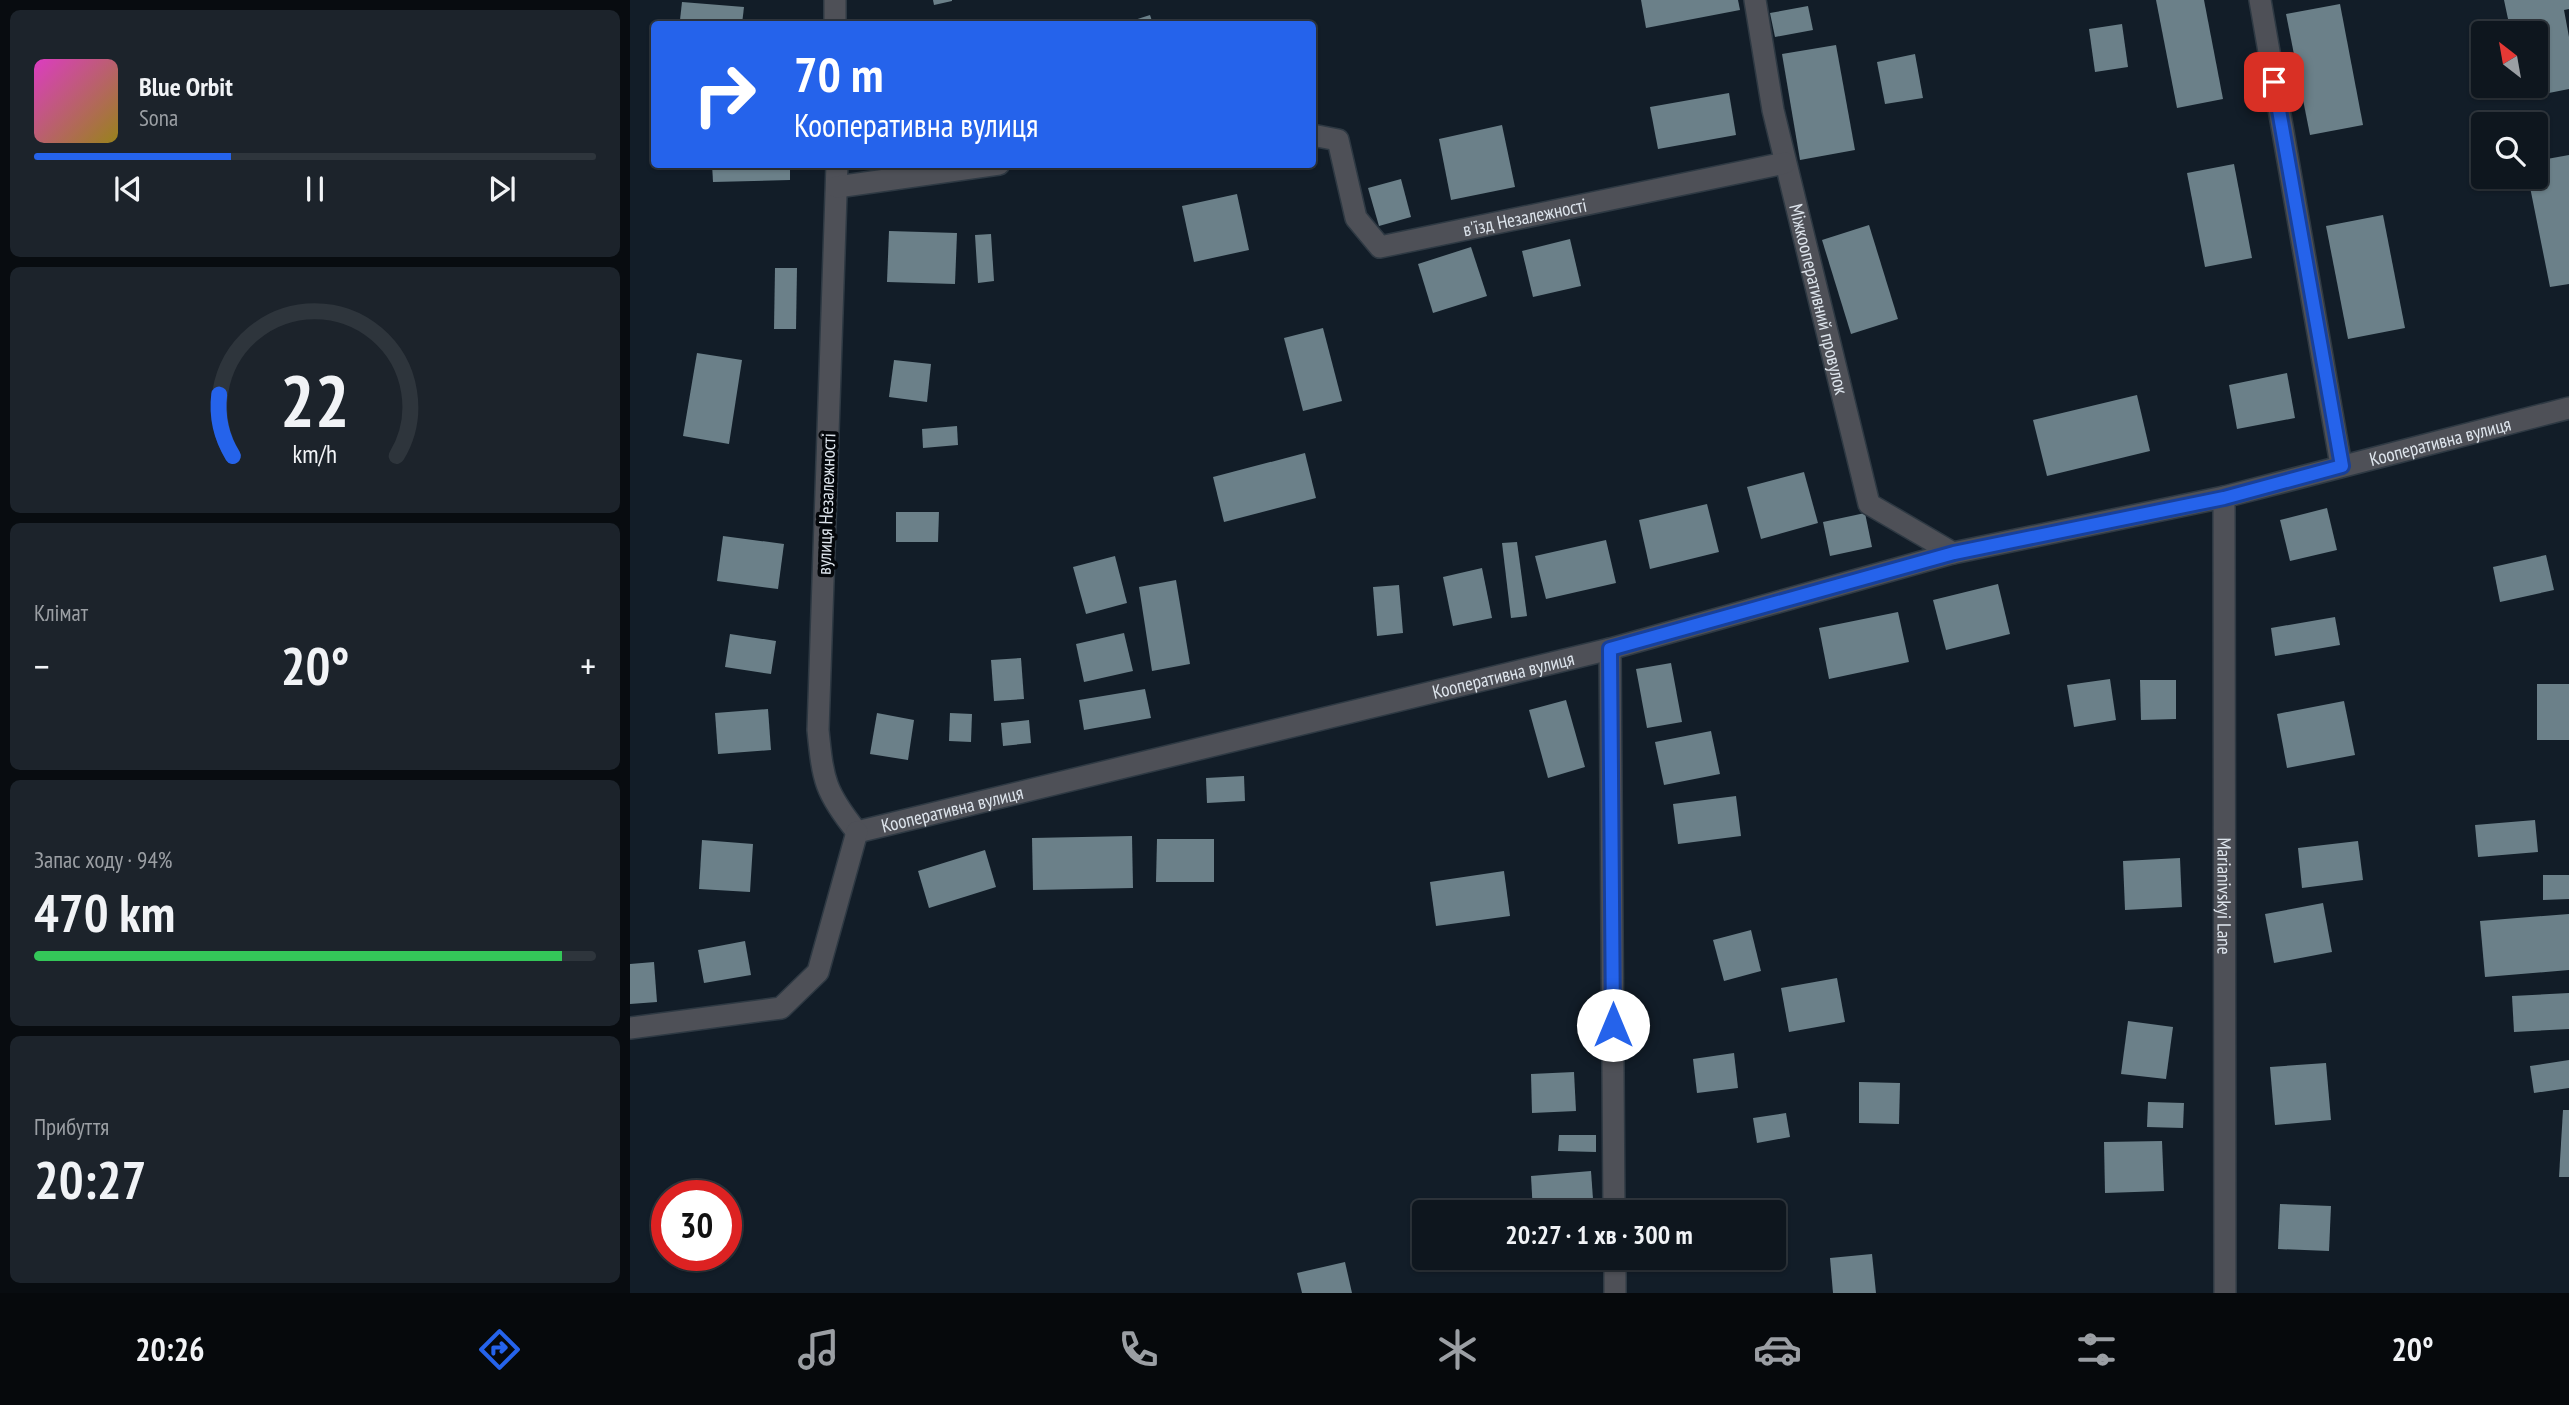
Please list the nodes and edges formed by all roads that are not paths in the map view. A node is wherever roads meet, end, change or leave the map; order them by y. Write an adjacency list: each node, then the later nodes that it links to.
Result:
1 (835, 0): 4 (street)
2 (1755, 0): 6 (street, Міжкооперативний провулок)
3 (2260, 0): 11 (street)
4 (835, 21)
5 (1316, 136): 6 (street, в'їзд Незалежності)
6 (1785, 163): 13 (street, Міжкооперативний провулок)
7 (836, 168): 9 (street, вулиця Незалежності)
8 (971, 168): 9 (street)
9 (837, 187): 15 (street, вулиця Незалежності)
10 (2569, 408): 11 (street, Кооперативна вулиця)
11 (2342, 466): 12 (street, Кооперативна вулиця)
12 (2224, 498): 13 (street, Кооперативна вулиця); 20 (street, Marianivskyi Lane)
13 (1954, 553): 14 (street, Кооперативна вулиця)
14 (1610, 649): 15 (street, Кооперативна вулиця); 17 (street)
15 (858, 832): 16 (street, Кооперативна вулиця)
16 (630, 1028)
17 (1614, 1200)
18 (1615, 1270): 19 (street)
19 (1615, 1293)
20 (2225, 1293)

